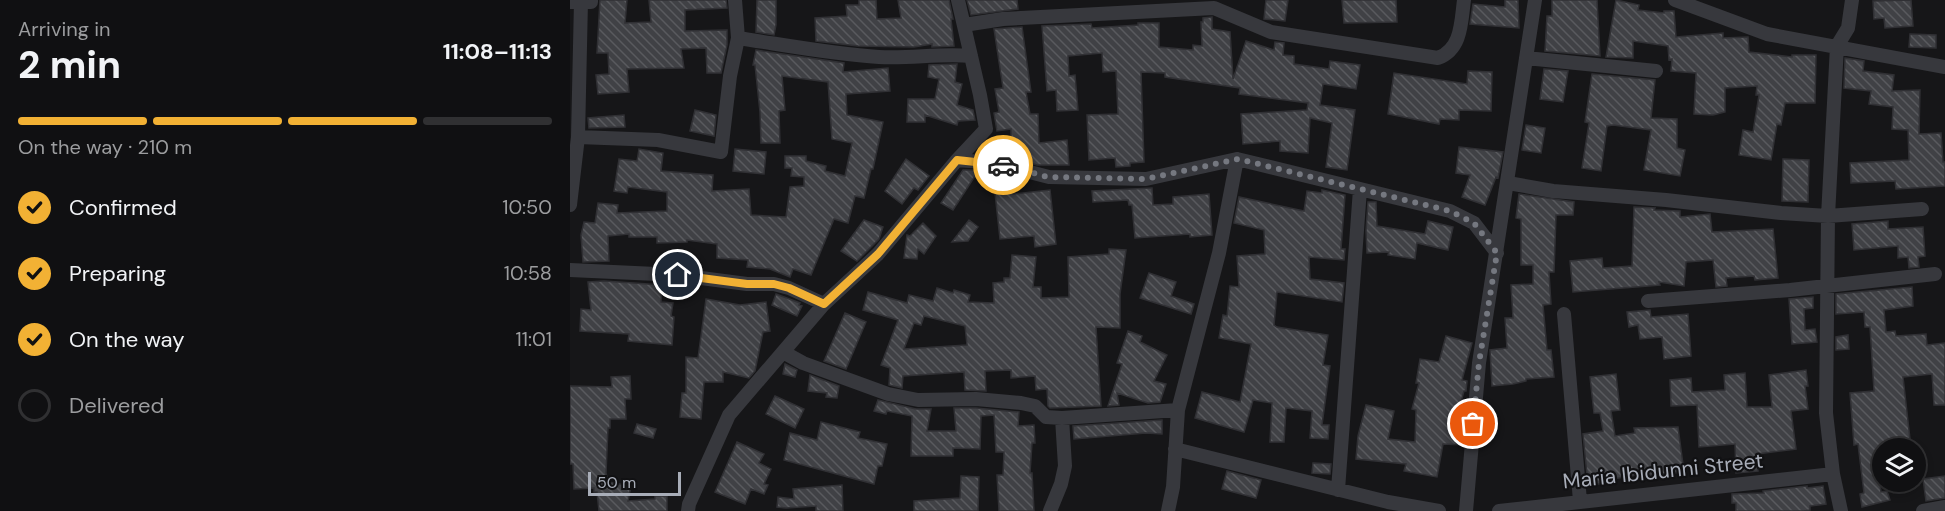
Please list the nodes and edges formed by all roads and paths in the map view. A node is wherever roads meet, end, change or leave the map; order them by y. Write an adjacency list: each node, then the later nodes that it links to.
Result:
1 (735, 0): 10 (street)
2 (958, 0): 9 (street)
3 (1464, 0): 9 (street)
4 (1535, 0): 13 (street)
5 (1675, 0): 8 (street)
6 (1852, 0): 11 (street)
7 (580, 1): 16 (street)
8 (1691, 3): 11 (street)
9 (964, 25): 12 (street)
10 (738, 38): 12 (street); 16 (street)
11 (1837, 46): 14 (street); 23 (street)
12 (971, 56): 18 (street)
13 (1526, 58): 15 (street); 19 (street)
14 (1945, 67)
15 (1656, 71)
16 (578, 137): 21 (street)
17 (1238, 159): 18 (street); 20 (street); 32 (street)
18 (957, 160): 29 (street)
19 (1508, 183): 23 (street); 24 (street)
20 (1360, 189): 24 (street); 36 (street)
21 (570, 205)
22 (1922, 209): 23 (street)
23 (1828, 216): 27 (street)
24 (1497, 253): 44 (street)
25 (570, 270): 29 (street)
26 (1935, 274): 27 (street)
27 (1828, 286): 28 (street); 35 (street)
28 (1648, 301)
29 (824, 304): 31 (street)
30 (1564, 314): 37 (street)
31 (783, 352): 33 (street); 40 (street)
32 (1178, 410): 33 (street); 34 (street)
33 (1062, 418): 41 (street)
34 (1175, 449): 36 (street); 42 (street)
35 (1833, 474): 37 (street, Maria Ibidunni Street); 46 (street)
36 (1338, 490): 43 (street)
37 (1580, 501): 38 (street, Maria Ibidunni Street)
38 (1561, 507): 45 (street, Maria Ibidunni Street)
39 (1945, 507): 47 (street)
40 (688, 511)
41 (1050, 511)
42 (1168, 511)
43 (1439, 511)
44 (1466, 511)
45 (1499, 511)
46 (1841, 511)
47 (1923, 511)

